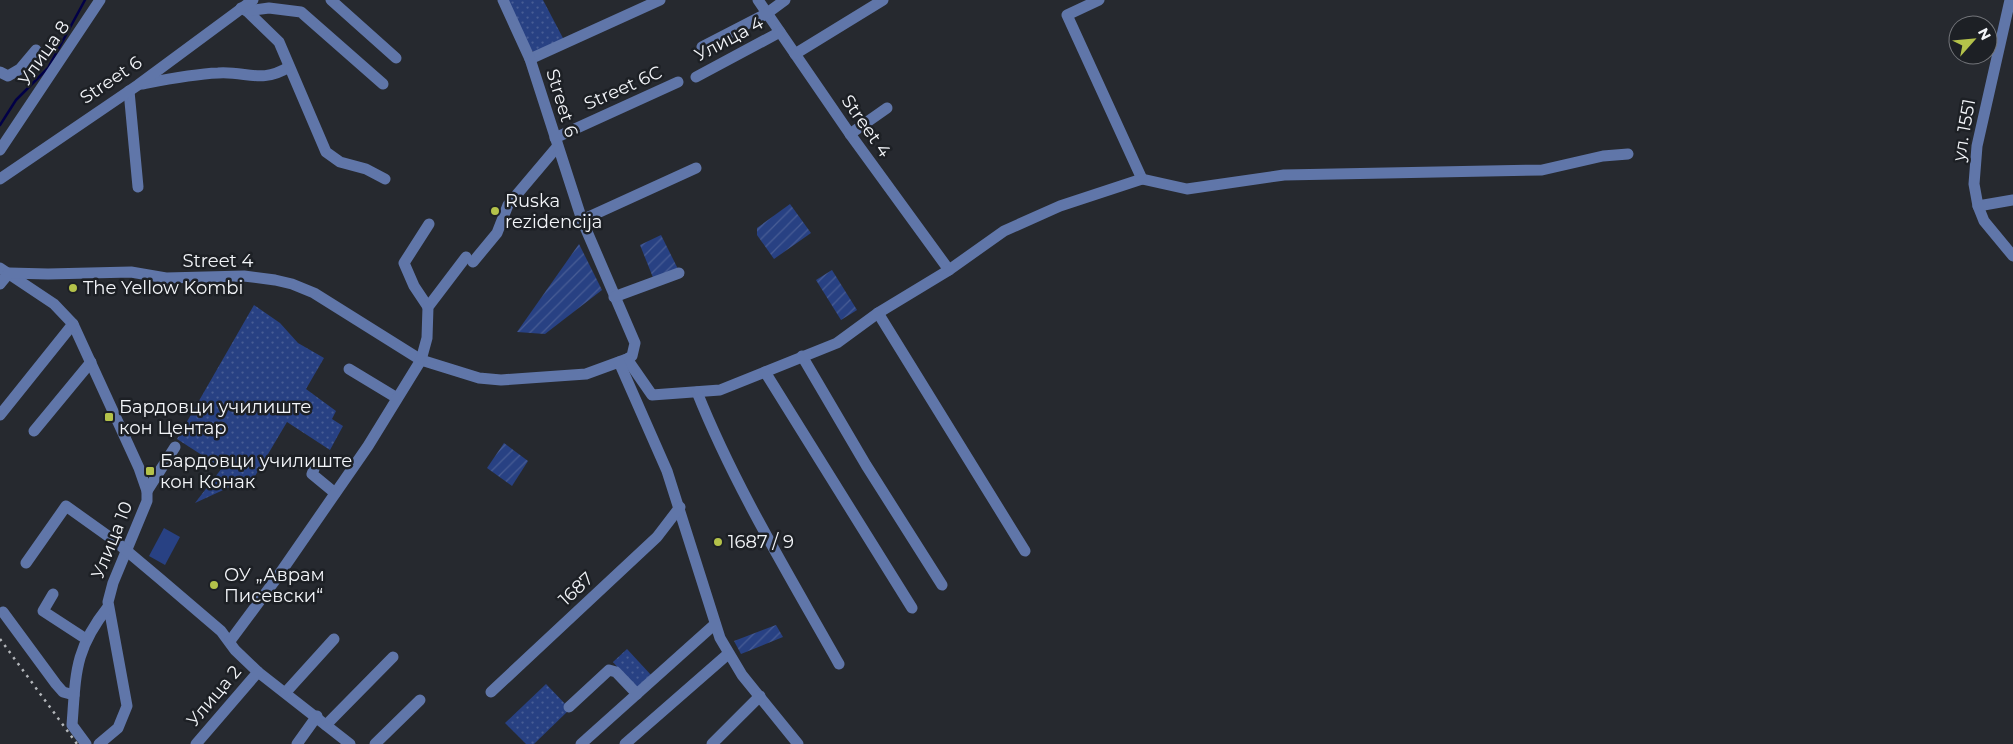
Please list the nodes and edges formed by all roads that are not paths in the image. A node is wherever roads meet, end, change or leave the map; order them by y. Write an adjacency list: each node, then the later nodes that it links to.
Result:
1 (100, 0): 28 (street, Улица 8)
2 (253, 0): 11 (street, Street 6)
3 (331, 0): 17 (street)
4 (504, 0): 18 (street, Street 6)
5 (660, 0): 18 (street)
6 (758, 0): 12 (street, Street 4)
7 (785, 0): 12 (street, Улица 4)
8 (882, 0): 16 (street)
9 (1099, 0): 33 (street)
10 (2010, 0): 36 (street, ул. 1551)
11 (245, 6): 19 (street); 23 (street); 24 (street, Street 6)
12 (766, 14): 13 (street, Street 4); 14 (street, Улица 4)
13 (780, 32): 16 (street, Street 4); 21 (street, Улица 4)
14 (702, 47)
15 (36, 50): 20 (street)
16 (795, 54): 26 (street, Street 4)
17 (396, 58)
18 (530, 59): 27 (street, Street 6)
19 (289, 67): 24 (street); 32 (street)
20 (0, 72)
21 (696, 77)
22 (678, 82): 27 (street, Street 6C)
23 (383, 84)
24 (133, 88): 31 (street, Street 6); 34 (street)
25 (887, 108): 26 (street)
26 (850, 134): 41 (street, Street 4)
27 (556, 142): 37 (street, Street 6); 45 (street)
28 (0, 150)
29 (1628, 154): 33 (street)
30 (696, 168): 37 (street)
31 (0, 179)
32 (385, 179)
33 (1142, 179): 41 (street)
34 (138, 187)
35 (2013, 200): 36 (street)
36 (1978, 206): 39 (street, ул. 1551)
37 (582, 220): 44 (street, Street 6)
38 (428, 224): 45 (street)
39 (2013, 256)
40 (4, 270): 43 (street); 47 (street, Улица 10); 49 (street, Street 4)
41 (949, 270): 46 (street)
42 (679, 273): 44 (street)
43 (0, 284)
44 (614, 298): 50 (street, Street 6)
45 (428, 307): 49 (street)
46 (878, 313): 48 (street); 63 (street)
47 (73, 324): 51 (street, Улица 10); 56 (street)
48 (802, 356): 53 (street); 66 (street)
49 (421, 360): 50 (street, Street 4); 55 (street, Улица 2)
50 (623, 360): 54 (street); 62 (street)
51 (91, 362): 57 (street); 60 (street, Улица 10)
52 (349, 368): 55 (street)
53 (766, 372): 54 (street); 69 (street)
54 (697, 392): 77 (street)
55 (397, 398): 61 (street, Улица 2)
56 (0, 415)
57 (34, 431)
58 (175, 447): 60 (street)
59 (314, 469): 61 (street)
60 (147, 491): 64 (street, Улица 10)
61 (334, 493): 74 (street, Улица 2)
62 (680, 507): 71 (street); 80 (street, 1687)
63 (1025, 551)
64 (127, 552): 65 (street, Улица 2); 68 (street, Улица 10); 74 (street, Улица 2)
65 (26, 563)
66 (942, 585)
67 (53, 594): 72 (street)
68 (108, 607): 72 (street); 89 (street, Улица 10)
69 (912, 608)
70 (3, 612): 82 (street)
71 (716, 624): 75 (street); 81 (street)
72 (86, 639): 82 (street)
73 (334, 639): 79 (street)
74 (230, 641): 78 (street, Улица 2)
75 (728, 654): 83 (street); 96 (street)
76 (394, 658): 87 (street)
77 (839, 664)
78 (258, 672): 79 (street, Улица 2); 91 (street, Улица 2)
79 (286, 692): 86 (street, Улица 2)
80 (491, 692)
81 (636, 694): 85 (street); 95 (street)
82 (74, 695): 90 (street)
83 (760, 696): 88 (street); 97 (street)
84 (420, 700): 94 (street)
85 (569, 707)
86 (317, 716): 87 (street, Улица 2); 92 (street)
87 (326, 725): 93 (street, Улица 2)
88 (795, 742)
89 (100, 743)
90 (86, 744)
91 (196, 744)
92 (297, 744)
93 (350, 744)
94 (375, 744)
95 (580, 744)
96 (625, 744)
97 (712, 744)

